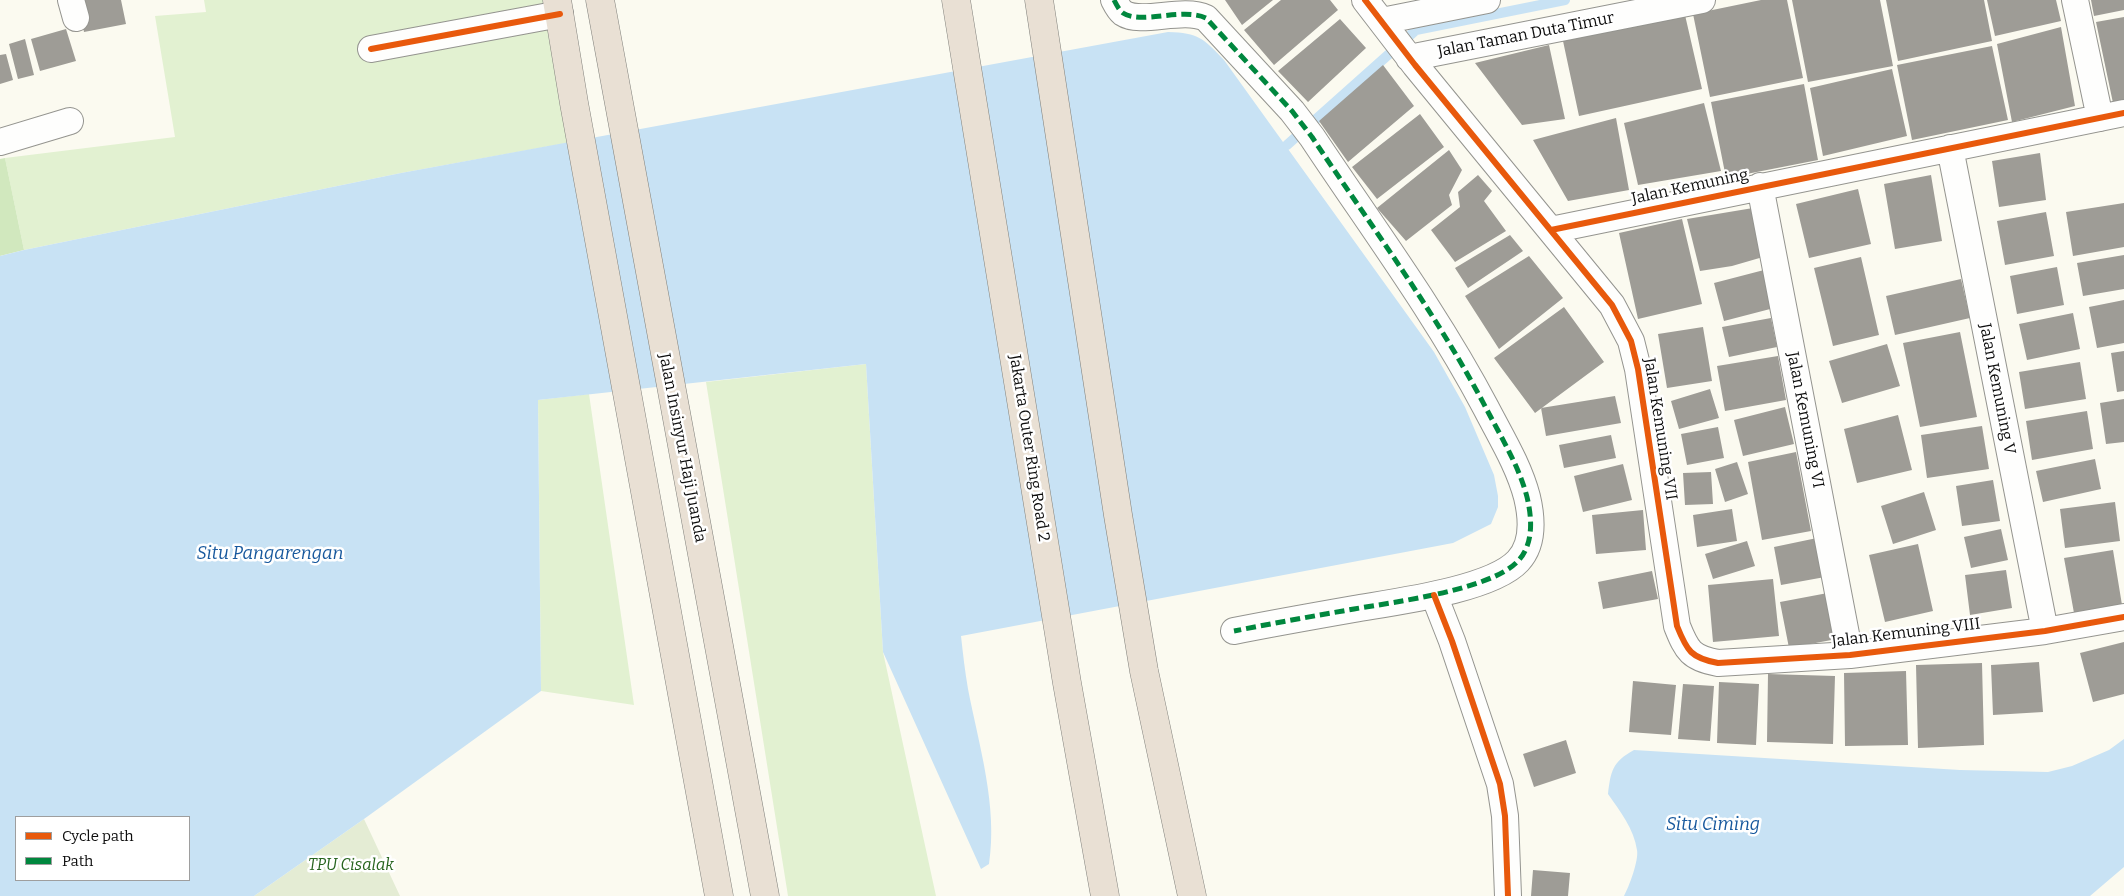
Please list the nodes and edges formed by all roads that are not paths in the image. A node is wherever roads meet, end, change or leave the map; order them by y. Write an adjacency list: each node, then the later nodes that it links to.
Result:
1 (600, 0): 25 (highway, Jalan Insinyur Haji Juanda)
2 (956, 0): 26 (highway, Jakarta Outer Ring Road 2)
3 (1039, 0): 27 (highway)
4 (1114, 0): 18 (street)
5 (1365, 0): 10 (street)
6 (1487, 0): 10 (street)
7 (1702, 0): 10 (street, Jalan Taman Duta Timur)
8 (2075, 0): 12 (street)
9 (559, 7): 11 (street); 24 (highway)
10 (1396, 40): 17 (street)
11 (371, 49)
12 (2112, 115): 15 (street, Jalan Kemuning)
13 (70, 121): 14 (street)
14 (0, 142)
15 (1950, 148): 16 (street, Jalan Kemuning); 21 (street, Jalan Kemuning V)
16 (1760, 186): 17 (street, Jalan Kemuning); 23 (street, Jalan Kemuning VI)
17 (1551, 230): 22 (street, Jalan Kemuning VII)
18 (1434, 595): 20 (street); 28 (street)
19 (2124, 617): 21 (street, Jalan Kemuning VIII)
20 (1234, 630)
21 (2045, 631): 23 (street, Jalan Kemuning VIII)
22 (1692, 654): 23 (street, Jalan Kemuning VIII)
23 (1850, 655)
24 (719, 896)
25 (765, 896)
26 (1105, 896)
27 (1192, 896)
28 (1508, 896)

